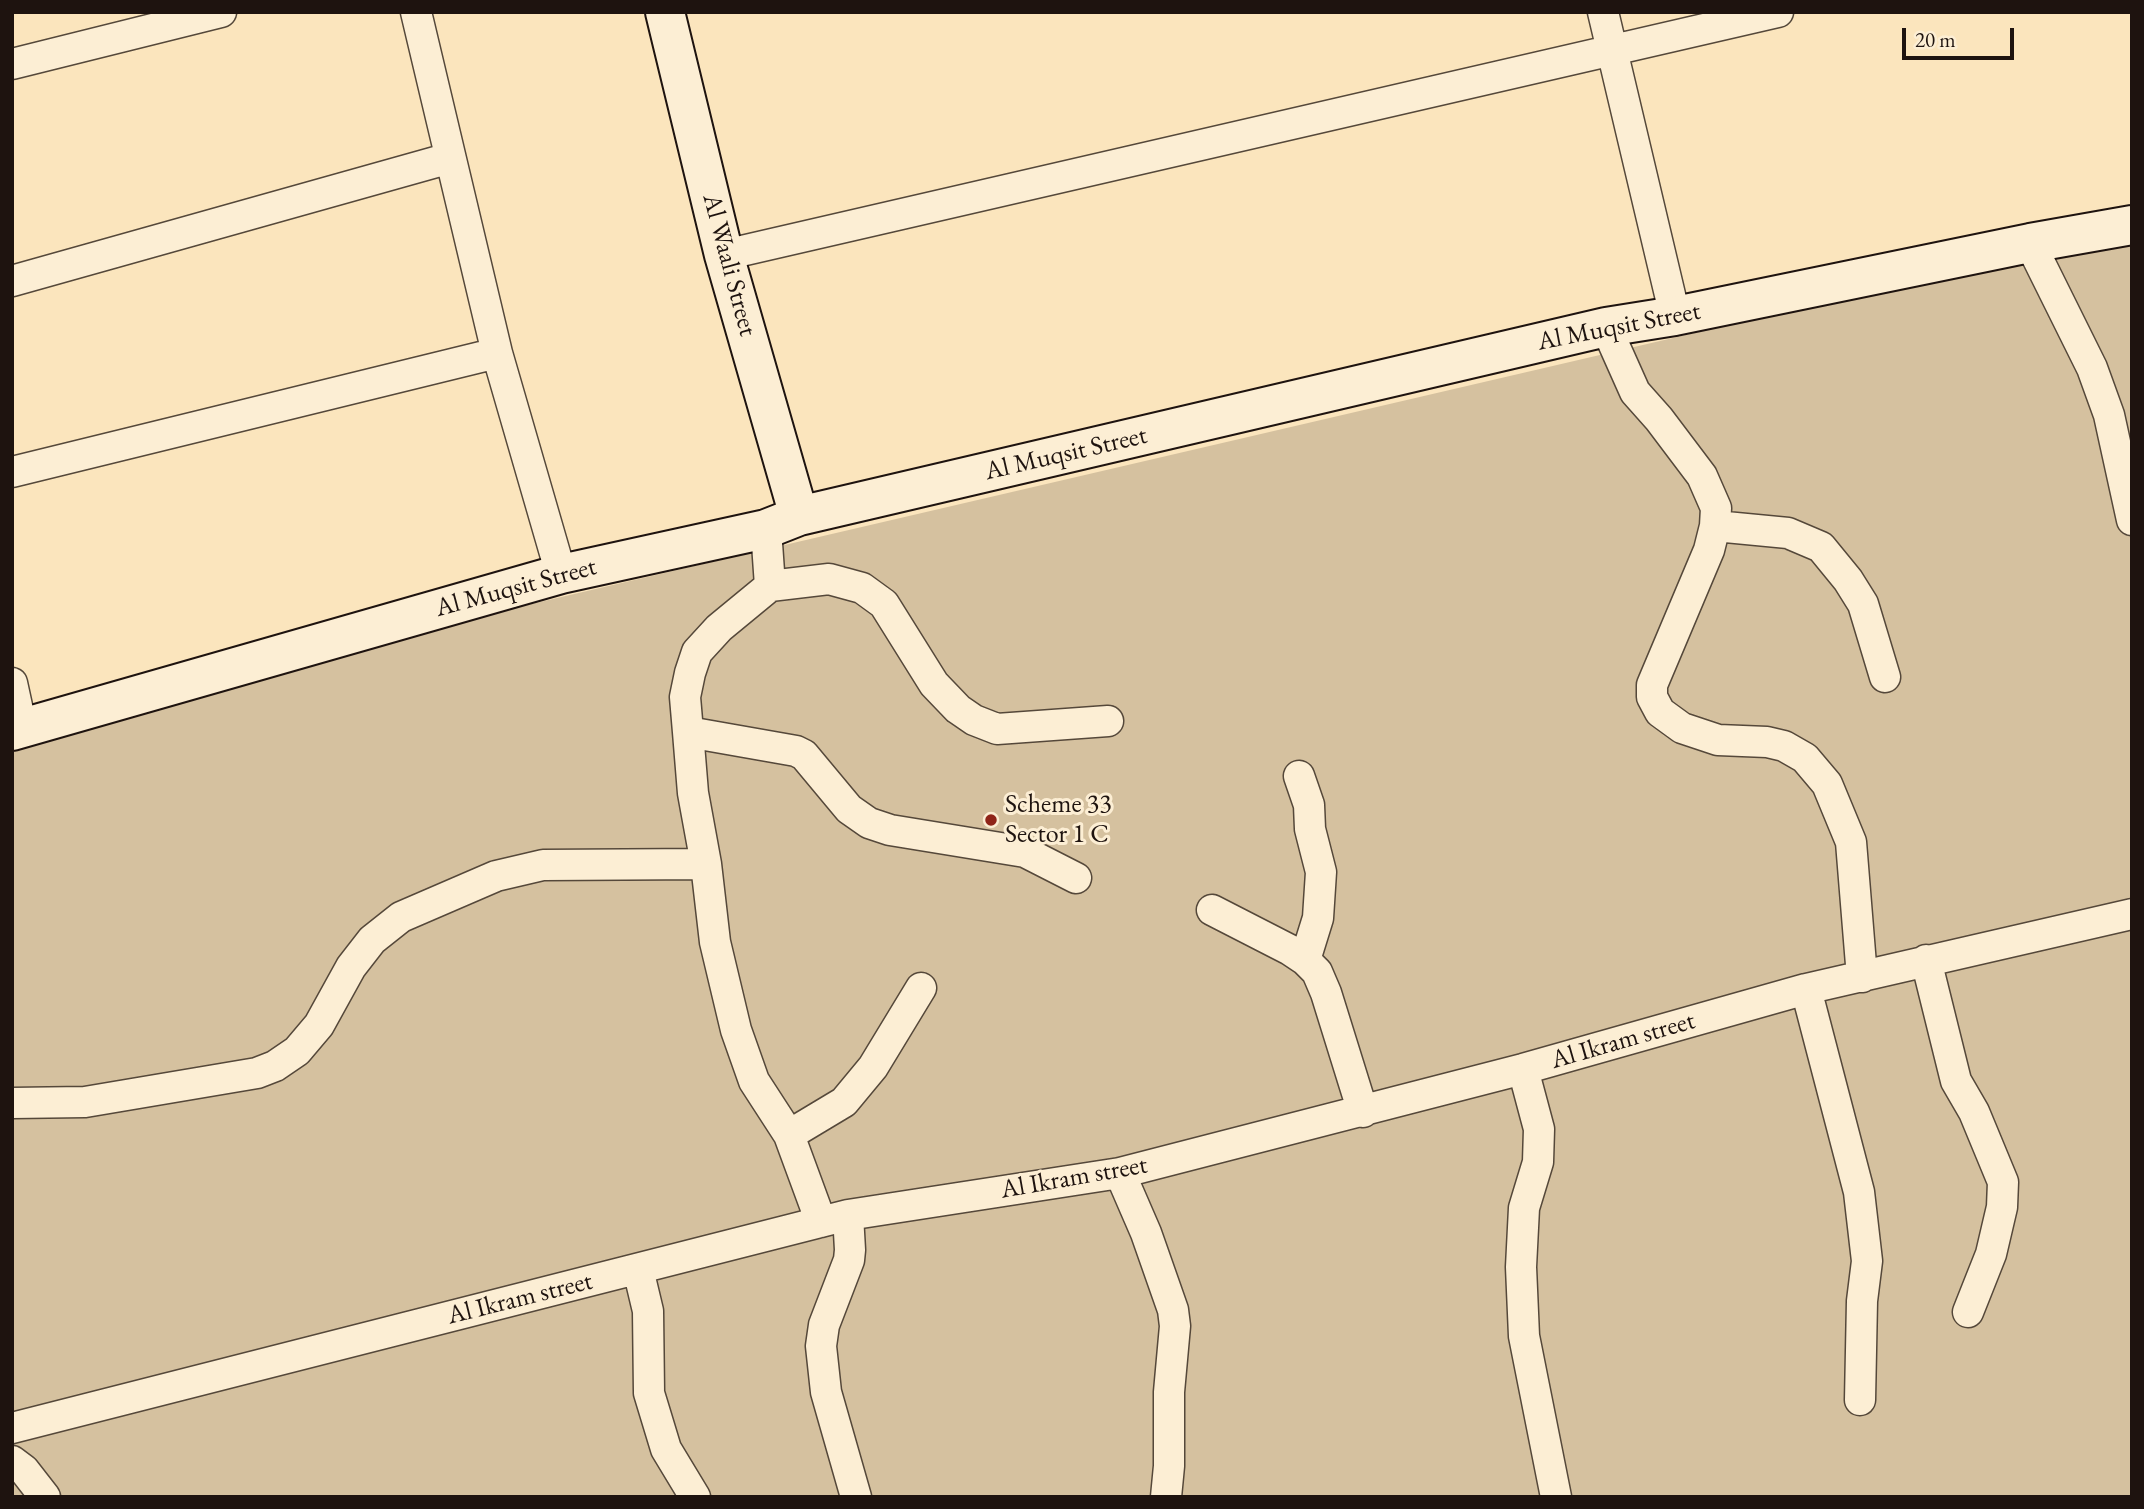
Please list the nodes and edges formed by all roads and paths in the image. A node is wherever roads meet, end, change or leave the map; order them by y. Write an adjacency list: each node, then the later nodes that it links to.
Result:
1 (221, 12): 7 (street)
2 (416, 12): 8 (street)
3 (665, 12): 11 (street, Al Waali Street)
4 (1603, 12): 6 (street)
5 (1778, 12): 6 (street)
6 (1611, 50): 11 (street); 13 (street)
7 (12, 64)
8 (450, 158): 12 (street); 15 (street)
9 (2132, 225): 10 (street, Al Muqsit Street)
10 (2029, 243): 13 (street, Al Muqsit Street); 17 (street)
11 (724, 254): 18 (street, Al Waali Street)
12 (12, 281)
13 (1675, 316): 14 (street, Al Muqsit Street)
14 (1606, 327): 18 (street, Al Muqsit Street); 19 (street)
15 (497, 353): 16 (street); 20 (street)
16 (12, 472)
17 (2132, 520)
18 (782, 523): 20 (street, Al Muqsit Street); 21 (street)
19 (1715, 526): 22 (street); 34 (street)
20 (561, 574): 25 (street, Al Muqsit Street)
21 (770, 586): 24 (street); 26 (street)
22 (1885, 677)
23 (12, 683): 25 (street)
24 (1108, 721)
25 (17, 730)
26 (688, 732): 28 (street); 29 (street)
27 (1299, 776): 32 (street)
28 (706, 864): 38 (street); 40 (street)
29 (1076, 878)
30 (1212, 910): 32 (street)
31 (2132, 914): 33 (street, Al Ikram street)
32 (1305, 960): 39 (street)
33 (1926, 960): 34 (street, Al Ikram street); 44 (street)
34 (1862, 977): 36 (street, Al Ikram street)
35 (921, 988): 40 (street)
36 (1806, 989): 37 (street, Al Ikram street); 45 (street)
37 (1523, 1069): 39 (street, Al Ikram street); 52 (street)
38 (12, 1103)
39 (1363, 1112): 41 (street, Al Ikram street)
40 (789, 1135): 42 (street)
41 (1120, 1173): 42 (street, Al Ikram street); 51 (street)
42 (834, 1218): 43 (street, Al Ikram street); 50 (street)
43 (638, 1269): 46 (street, Al Ikram street); 49 (street)
44 (1968, 1312)
45 (1860, 1399)
46 (12, 1429)
47 (12, 1461): 48 (street)
48 (45, 1497)
49 (695, 1497)
50 (856, 1497)
51 (1166, 1497)
52 (1556, 1497)

